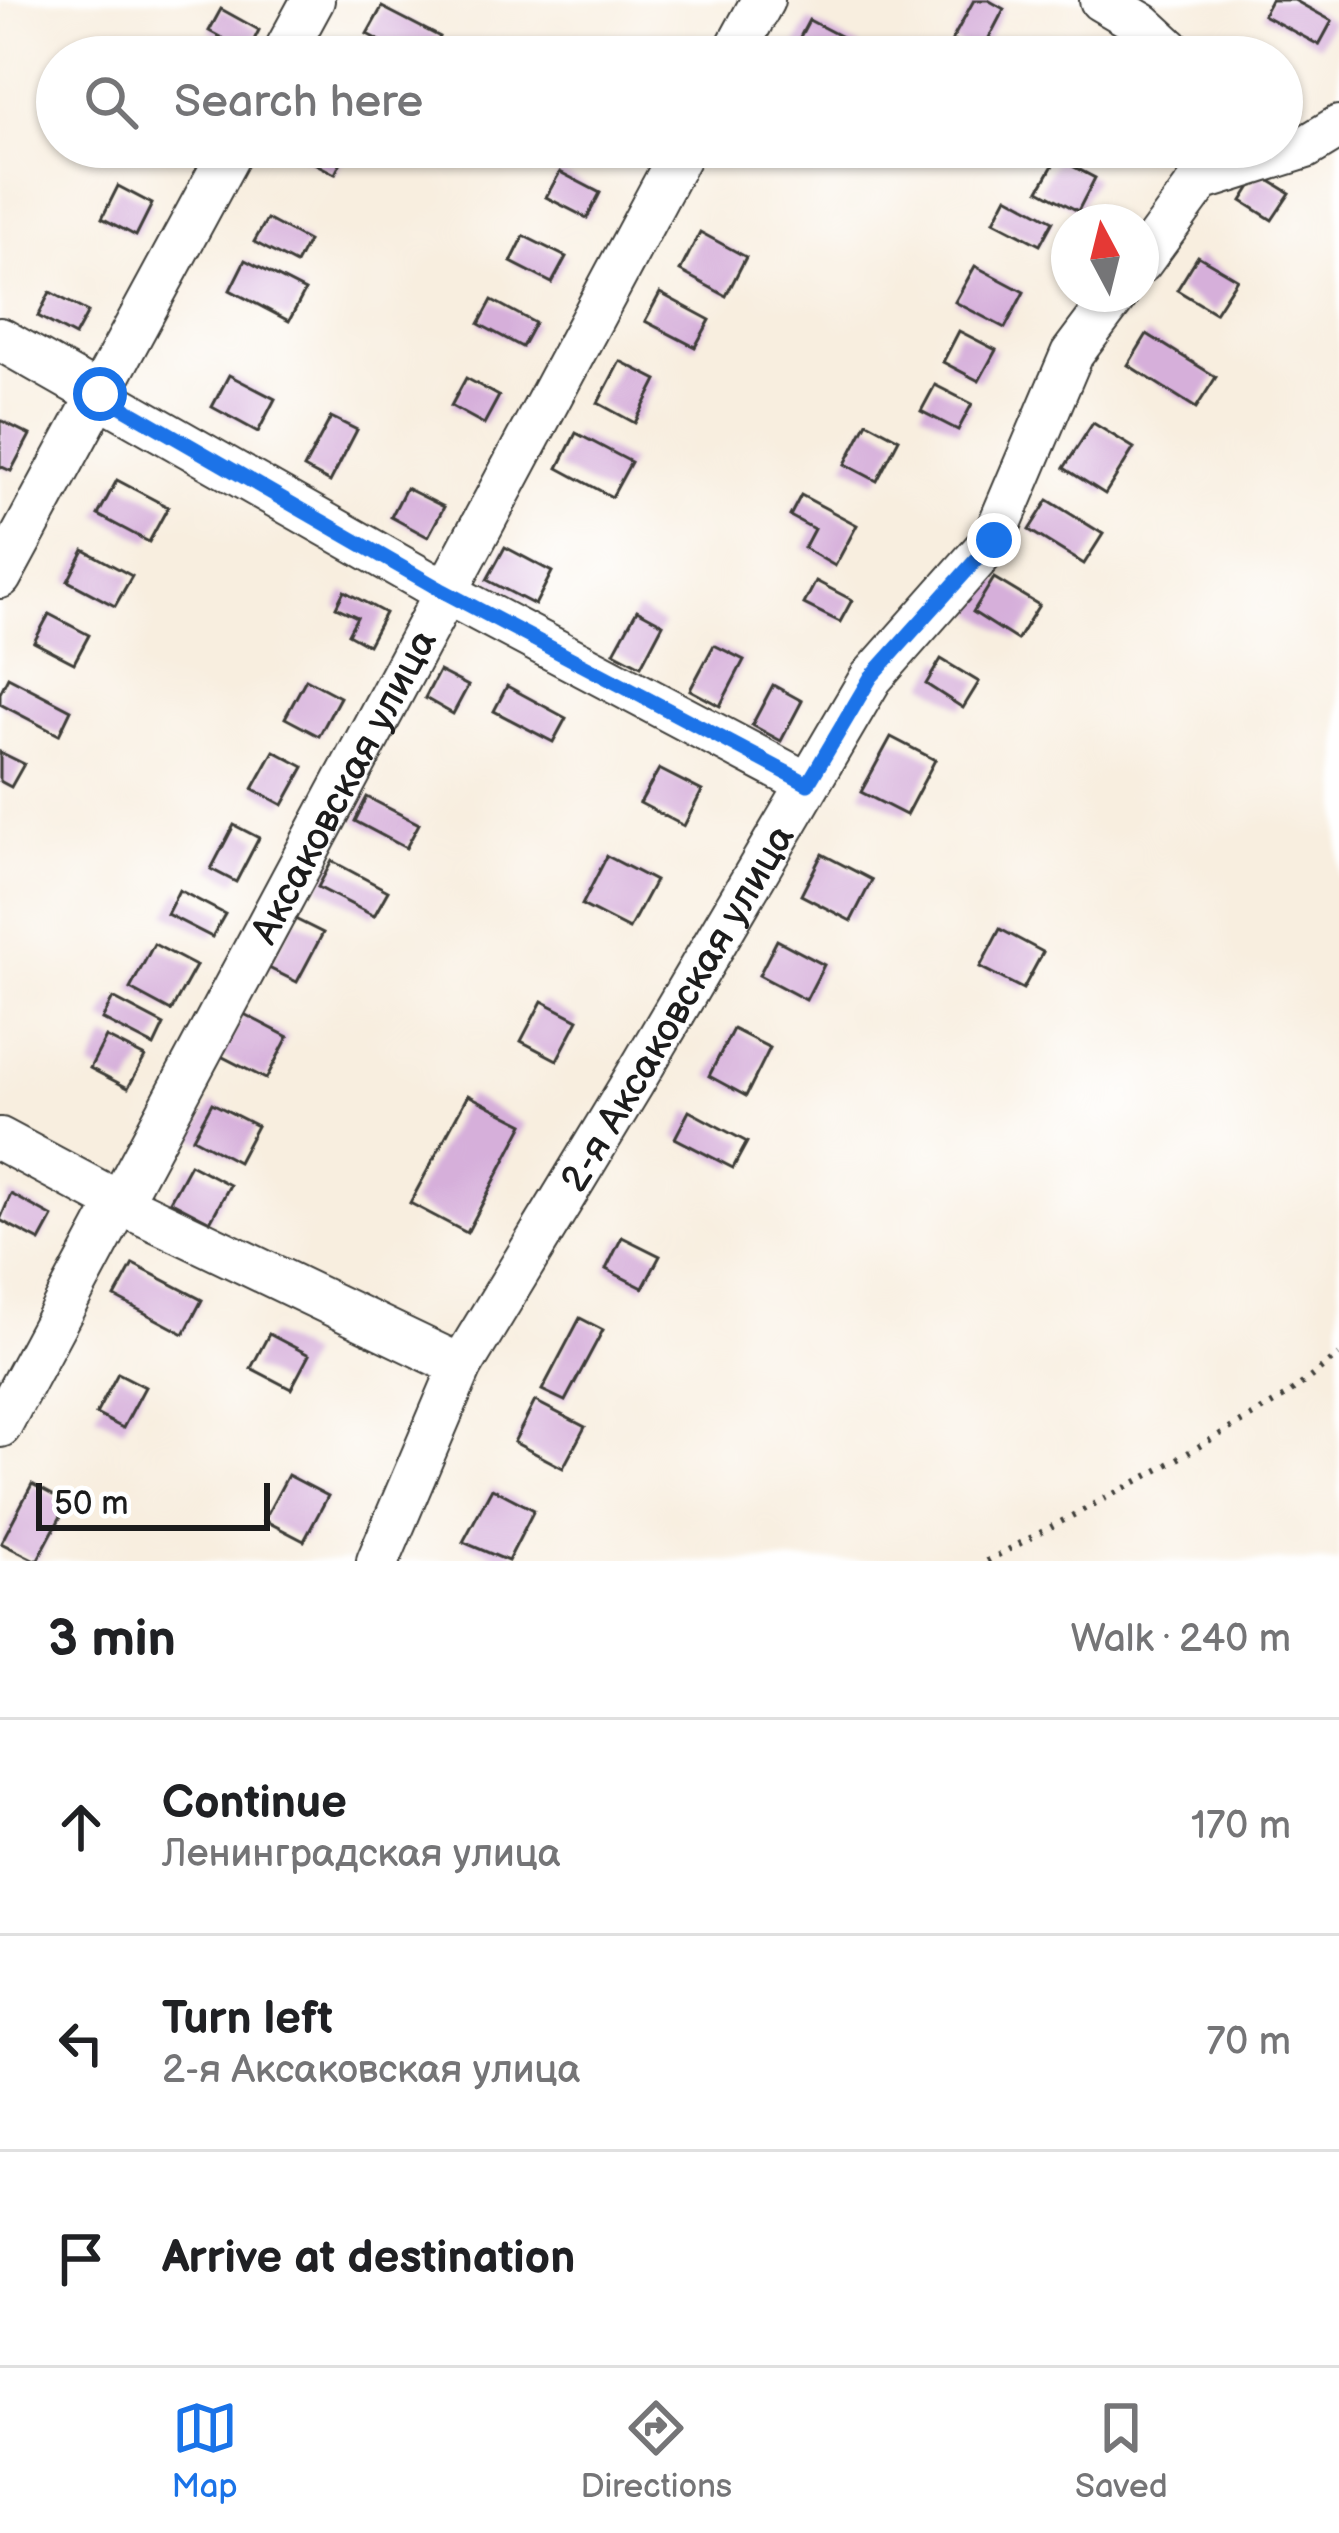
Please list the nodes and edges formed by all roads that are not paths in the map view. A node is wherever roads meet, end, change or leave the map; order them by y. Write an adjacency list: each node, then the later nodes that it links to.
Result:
1 (313, 0): 4 (street)
2 (763, 0): 5 (street)
3 (1101, 0): 6 (street)
4 (293, 36)
5 (743, 36)
6 (1155, 36)
7 (1339, 127): 8 (street)
8 (1303, 147)
9 (222, 168): 15 (street)
10 (673, 168): 17 (street, Аксаковская улица)
11 (1198, 168): 12 (street)
12 (1159, 232)
13 (1104, 312): 18 (street, 2-я Аксаковская улица)
14 (0, 339): 15 (street)
15 (100, 394): 16 (street); 17 (street)
16 (0, 577)
17 (443, 591): 18 (street); 20 (street, Аксаковская улица)
18 (808, 784): 21 (street, 2-я Аксаковская улица)
19 (0, 1138): 20 (street)
20 (118, 1202): 21 (street); 22 (street, Аксаковская улица)
21 (461, 1366): 23 (street, 2-я Аксаковская улица)
22 (0, 1426)
23 (378, 1561)

